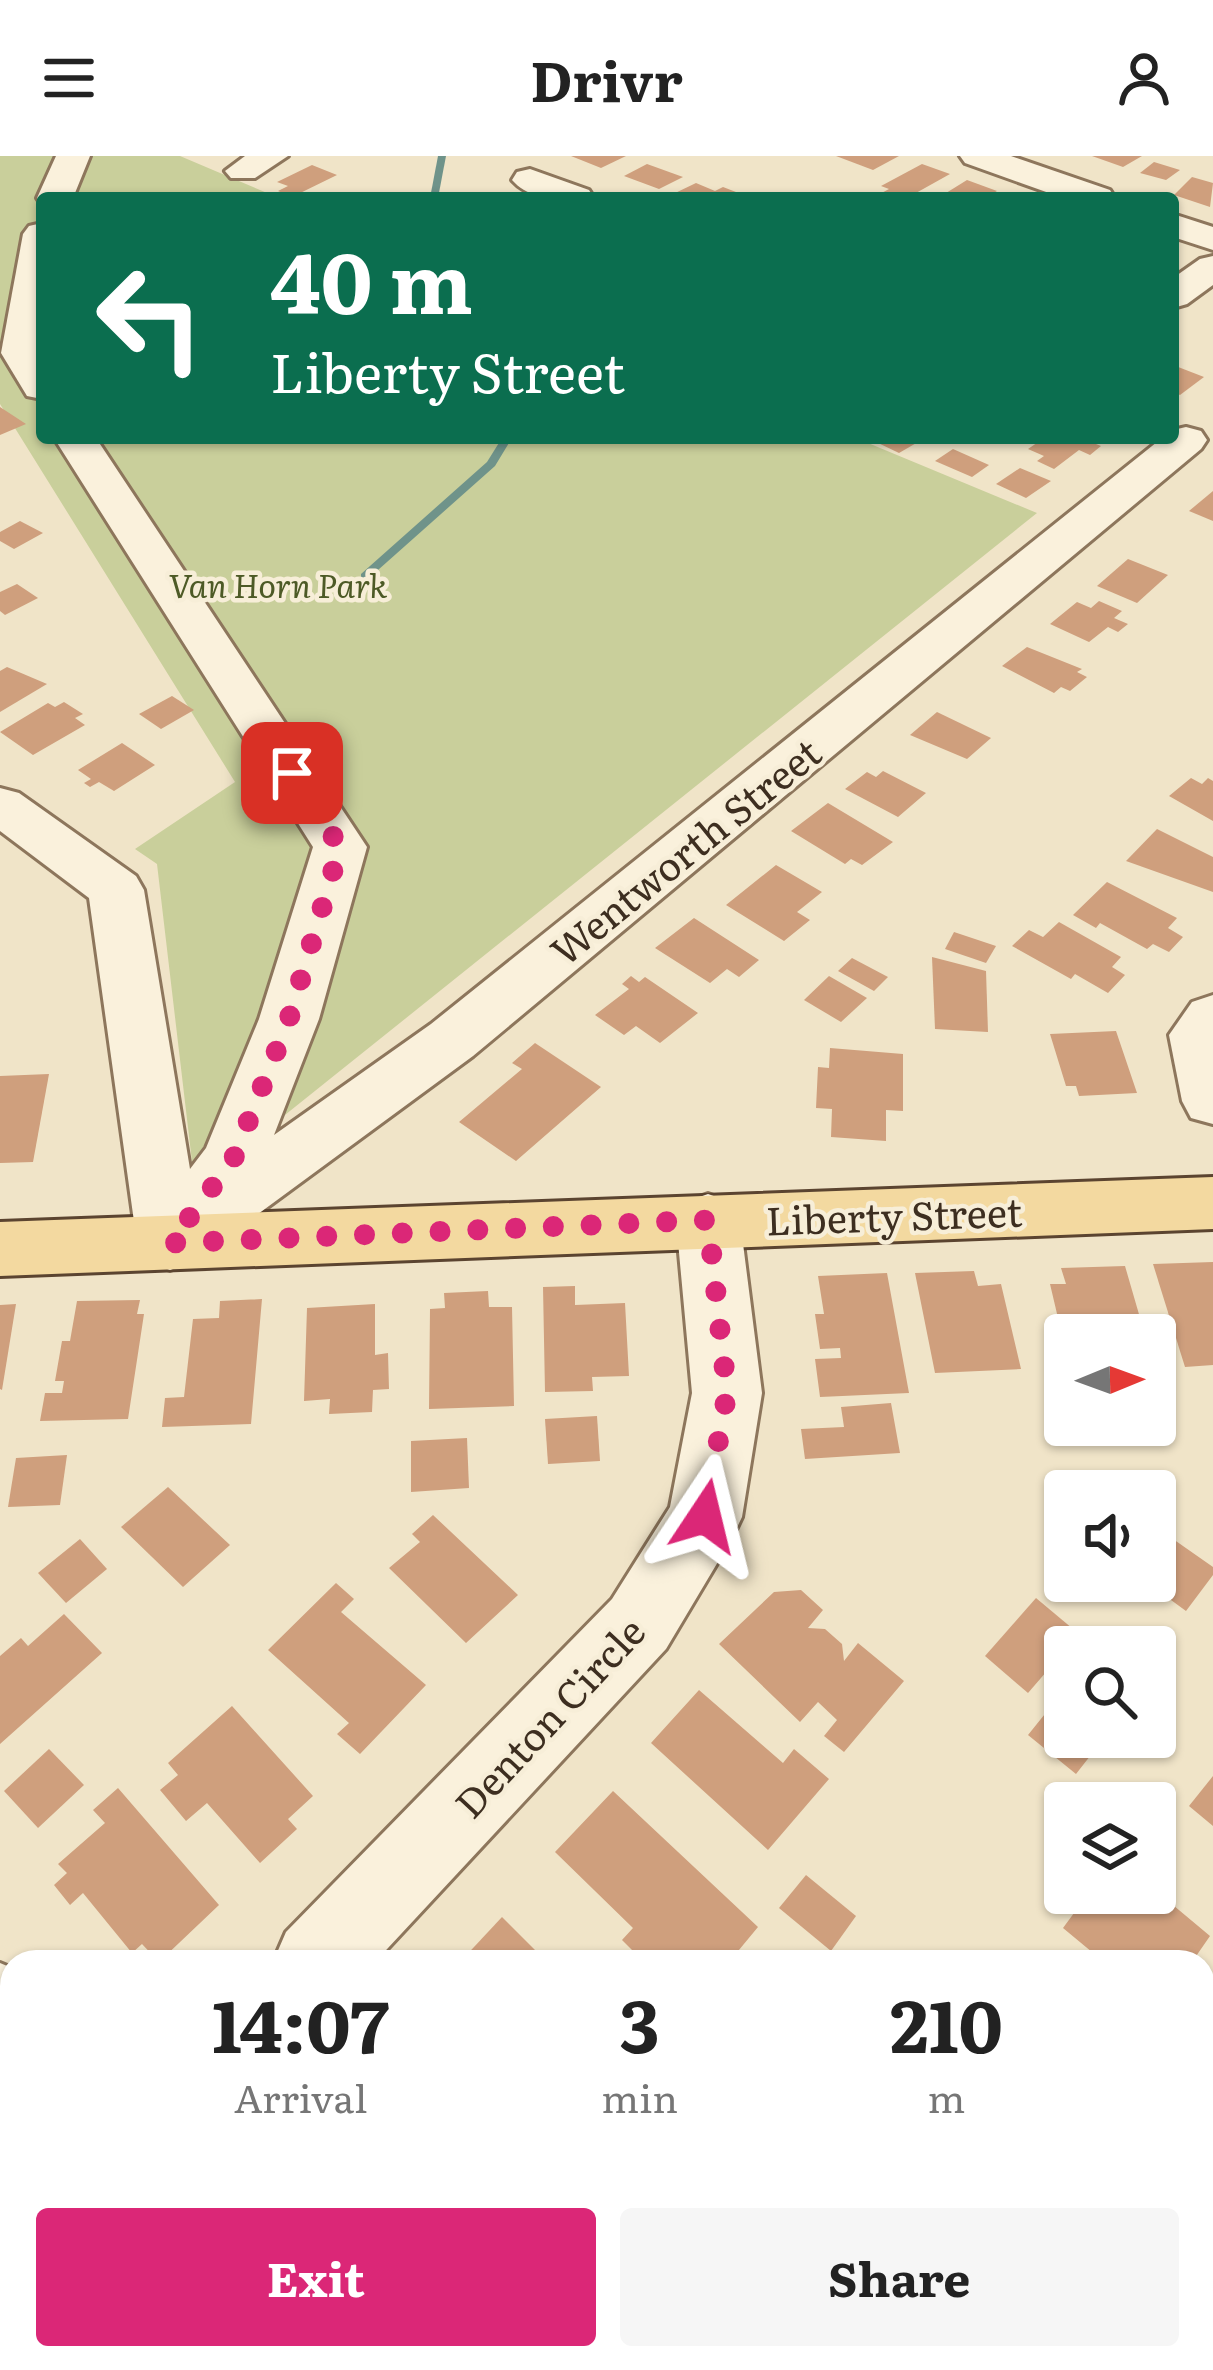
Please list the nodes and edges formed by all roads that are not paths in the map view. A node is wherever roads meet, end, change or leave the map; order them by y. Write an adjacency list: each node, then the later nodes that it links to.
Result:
1 (74, 156): 4 (street)
2 (977, 156): 6 (street)
3 (530, 180): 5 (street)
4 (58, 192)
5 (560, 192)
6 (1079, 192)
7 (1179, 227): 8 (street)
8 (1213, 239)
9 (36, 266): 12 (street)
10 (1213, 267): 11 (street)
11 (1179, 292)
12 (36, 378)
13 (1191, 442): 20 (street, Wentworth Street)
14 (79, 444): 20 (street)
15 (0, 805): 20 (street)
16 (1213, 1017): 17 (street)
17 (1213, 1101)
18 (1213, 1203): 19 (main road, Liberty Street)
19 (708, 1220): 20 (main road, Liberty Street); 22 (street, Denton Circle)
20 (170, 1243): 21 (main road, Liberty Street)
21 (0, 1249)
22 (327, 1950)

